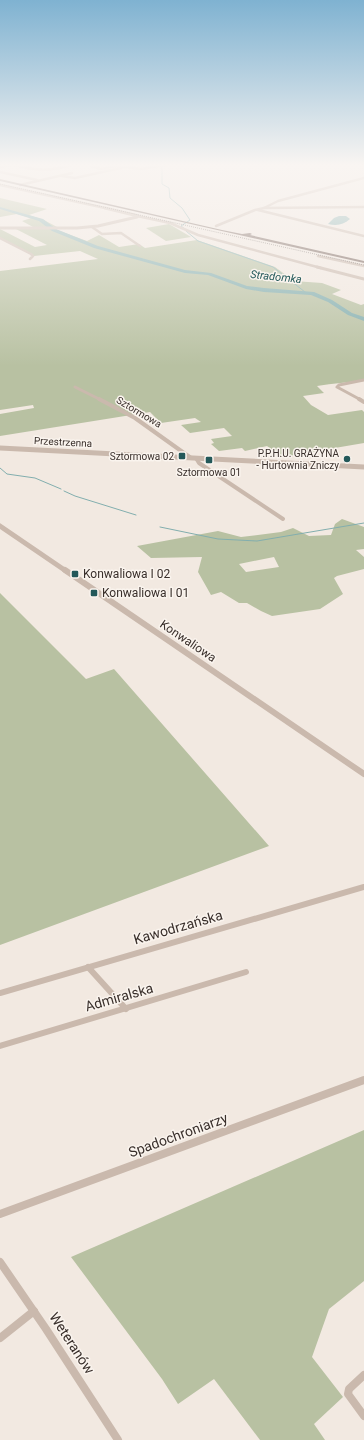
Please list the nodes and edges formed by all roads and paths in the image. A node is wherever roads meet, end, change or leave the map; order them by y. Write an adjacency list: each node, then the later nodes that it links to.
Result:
1 (98, 231): 11 (street)
2 (190, 231): 16 (street)
3 (230, 231): 7 (main road)
4 (245, 231): 6 (main road)
5 (344, 231): 8 (street)
6 (250, 234): 7 (main road); 10 (main road)
7 (242, 235): 10 (main road)
8 (364, 236)
9 (0, 238): 13 (street)
10 (271, 241): 14 (main road)
11 (140, 246)
12 (318, 256): 15 (street)
13 (30, 259)
14 (364, 262)
15 (364, 266)
16 (364, 279)
17 (364, 380): 19 (street)
18 (75, 388): 21 (street, Sztormowa)
19 (364, 402)
20 (0, 448): 21 (street, Przestrzenna)
21 (194, 458): 22 (street, Przestrzenna); 23 (street, Sztormowa)
22 (364, 468)
23 (283, 519)
24 (0, 526): 25 (street, Konwaliowa)
25 (364, 774)
26 (364, 887): 27 (street, Kawodrzańska)
27 (88, 967): 29 (street, Kawodrzańska); 30 (street)
28 (246, 972): 30 (street, Admiralska)
29 (0, 993)
30 (126, 1009): 31 (street, Admiralska)
31 (0, 1046)
32 (364, 1080): 33 (street, Spadochroniarzy)
33 (0, 1214)
34 (0, 1262): 35 (street, Weteranów)
35 (34, 1312): 36 (street); 39 (street, Weteranów)
36 (0, 1338)
37 (364, 1375): 38 (street)
38 (364, 1416)
39 (118, 1440)

